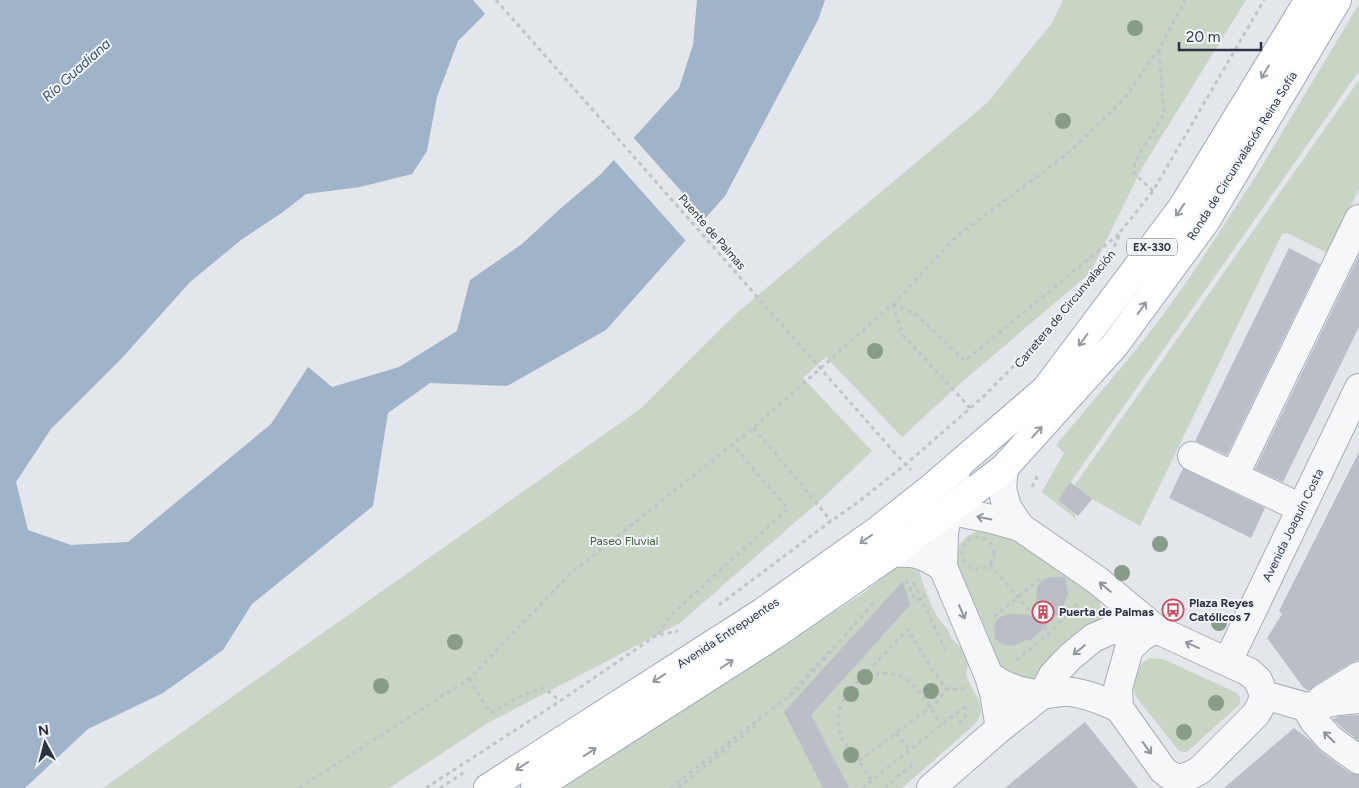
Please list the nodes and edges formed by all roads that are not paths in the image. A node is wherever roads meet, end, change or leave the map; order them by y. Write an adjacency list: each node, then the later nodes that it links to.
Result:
1 (1309, 0): 6 (main road, Ronda de Circunvalación Reina Sofía / EX-330, one-way to 6)
2 (1338, 0): 7 (main road, Ronda de Circunvalación Reina Sofía / EX-330, one-way to 2)
3 (1359, 219): 8 (street)
4 (1359, 388): 9 (street, Avenida Joaquín Costa)
5 (1192, 456): 8 (street)
6 (958, 465): 10 (main road, Avenida Entrepuentes); 11 (street)
7 (1004, 468): 11 (main road, EX-330); 12 (street)
8 (1234, 476): 9 (street)
9 (1301, 508): 16 (street, Avenida Joaquín Costa)
10 (905, 510): 11 (street); 26 (main road, Avenida Entrepuentes, one-way to 26)
11 (947, 512): 12 (street, one-way to 11); 13 (main road, Avenida Entrepuentes); 14 (street)
12 (1020, 527): 15 (street, one-way to 12)
13 (898, 565): 14 (street); 27 (main road, Avenida Entrepuentes, one-way to 13)
14 (946, 573): 17 (street, one-way to 17)
15 (1156, 630): 16 (street, one-way to 15); 19 (street, one-way to 19); 21 (street)
16 (1228, 661): 20 (street)
17 (1001, 670): 19 (street); 23 (street)
18 (1359, 687): 22 (street)
19 (1043, 694): 21 (street); 23 (street)
20 (1264, 695): 22 (street); 25 (street)
21 (1119, 708): 25 (street, one-way to 25)
22 (1306, 708): 24 (street, one-way to 22)
23 (1000, 728): 28 (street)
24 (1359, 760)
25 (1165, 784)
26 (488, 788)
27 (535, 788)
28 (931, 788)

